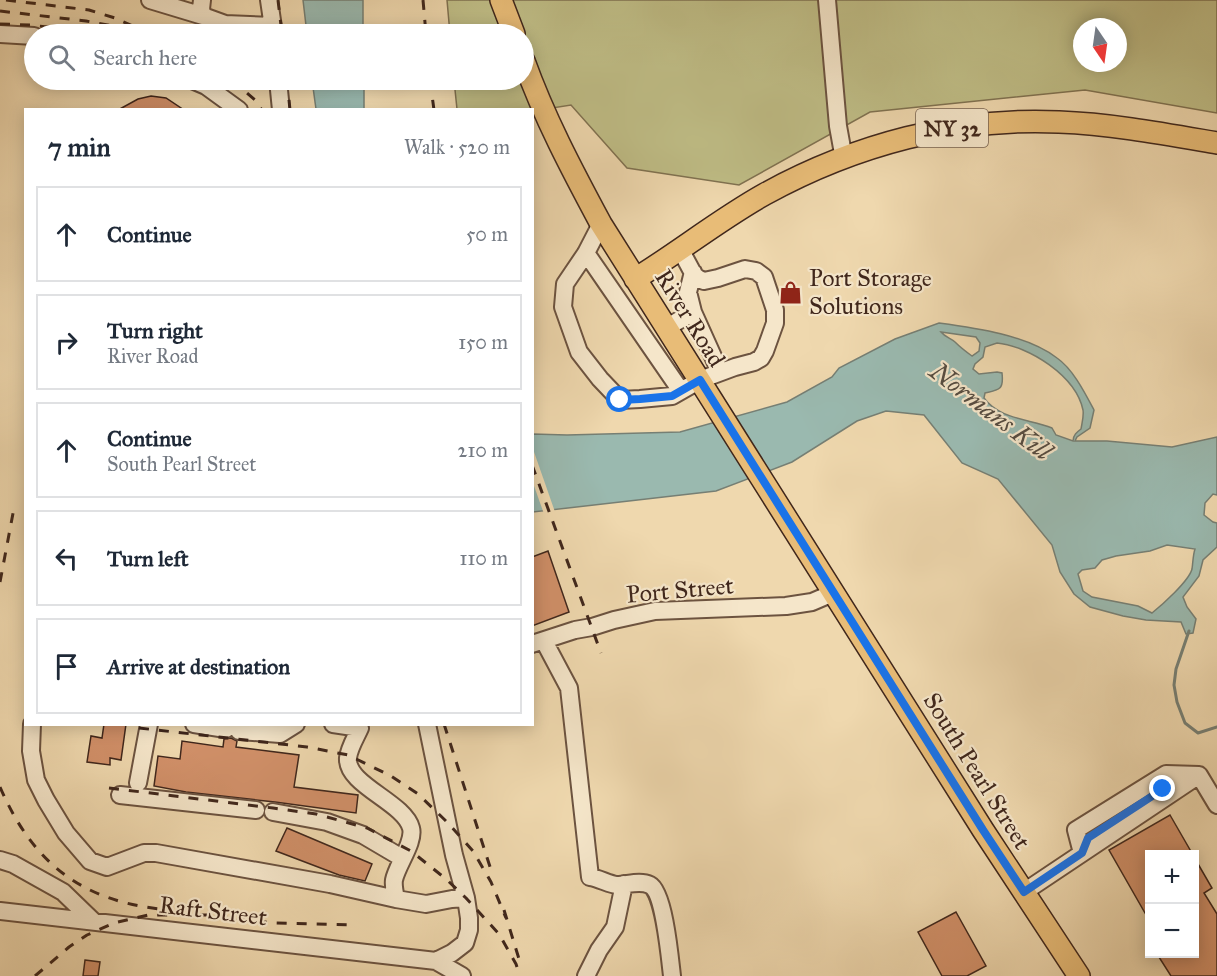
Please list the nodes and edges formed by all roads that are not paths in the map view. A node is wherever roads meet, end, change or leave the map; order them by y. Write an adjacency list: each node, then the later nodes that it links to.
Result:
1 (150, 0): 5 (street)
2 (269, 0): 7 (street)
3 (501, 0): 8 (main road)
4 (827, 0): 17 (street)
5 (202, 8): 6 (street)
6 (225, 24)
7 (272, 24)
8 (510, 24)
9 (0, 34): 10 (street)
10 (24, 35)
11 (534, 89): 18 (main road, River Road)
12 (212, 90): 14 (street)
13 (279, 90): 15 (street)
14 (236, 108)
15 (281, 108)
16 (1217, 143): 17 (main road, NY 32)
17 (844, 159): 19 (main road, NY 32)
18 (600, 224): 20 (street); 22 (main road, River Road)
19 (680, 249): 21 (street); 22 (main road, NY 32)
20 (586, 253): 25 (street); 28 (street)
21 (693, 272): 23 (street); 26 (street)
22 (635, 279): 24 (main road, River Road)
23 (693, 312): 24 (street); 26 (street)
24 (663, 323): 25 (street); 27 (main road, River Road)
25 (640, 331): 28 (street)
26 (720, 372): 27 (street)
27 (700, 380): 28 (street); 29 (main road, River Road)
28 (681, 391)
29 (833, 592): 30 (street, Port Street); 45 (main road, South Pearl Street)
30 (538, 642): 44 (street)
31 (32, 726): 47 (street)
32 (149, 726): 37 (street)
33 (207, 726): 34 (street)
34 (293, 726)
35 (365, 726): 42 (street)
36 (427, 726): 46 (street)
37 (138, 783)
38 (120, 795): 40 (street)
39 (1217, 805): 45 (street)
40 (256, 810)
41 (273, 812): 42 (street)
42 (402, 858): 47 (street)
43 (0, 860): 49 (street)
44 (624, 884): 52 (street); 53 (street)
45 (1024, 892): 54 (main road, South Pearl Street)
46 (466, 898): 47 (street); 50 (street)
47 (396, 899)
48 (0, 911): 49 (street, Raft Street)
49 (93, 921): 50 (street, Raft Street)
50 (428, 961): 51 (street, Raft Street)
51 (455, 974)
52 (586, 976)
53 (672, 976)
54 (1079, 976)

